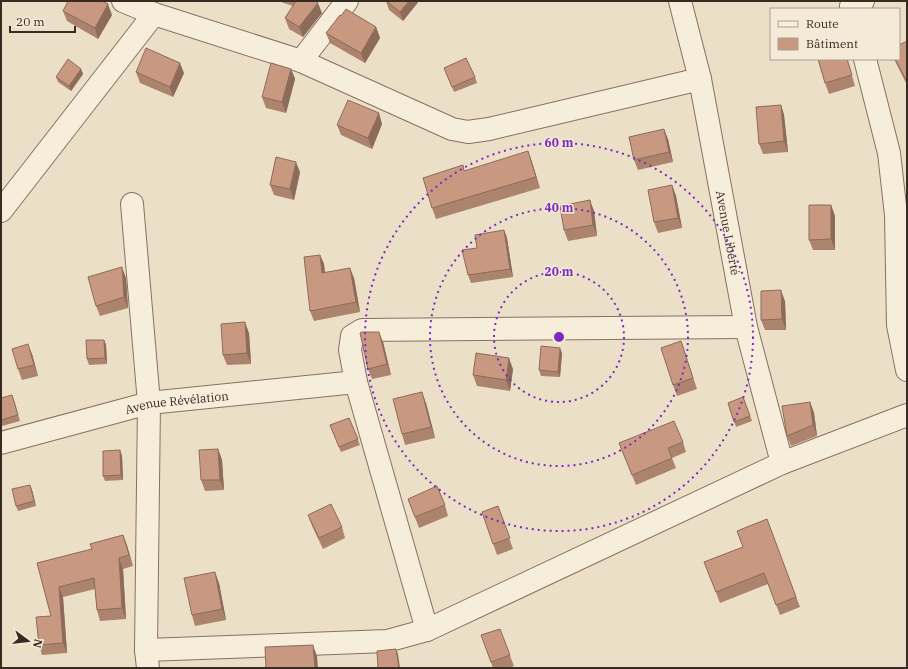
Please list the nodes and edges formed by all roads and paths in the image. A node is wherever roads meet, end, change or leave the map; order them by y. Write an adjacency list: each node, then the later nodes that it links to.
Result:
1 (123, 1): 6 (street)
2 (347, 1): 8 (street)
3 (680, 1): 9 (street, Avenue Liberté)
4 (863, 1): 5 (street)
5 (852, 8)
6 (154, 14): 8 (street); 11 (street)
7 (865, 60): 13 (street)
8 (301, 61): 9 (street)
9 (700, 79): 12 (street, Avenue Liberté)
10 (132, 204): 15 (street)
11 (1, 212)
12 (746, 327): 14 (street); 18 (street, Avenue Liberté)
13 (907, 370)
14 (356, 382): 15 (street, Avenue Révélation); 19 (street)
15 (149, 403): 17 (street, Avenue Révélation); 20 (street)
16 (907, 416): 18 (street)
17 (1, 443)
18 (782, 463): 19 (street)
19 (427, 630): 20 (street)
20 (147, 659)

